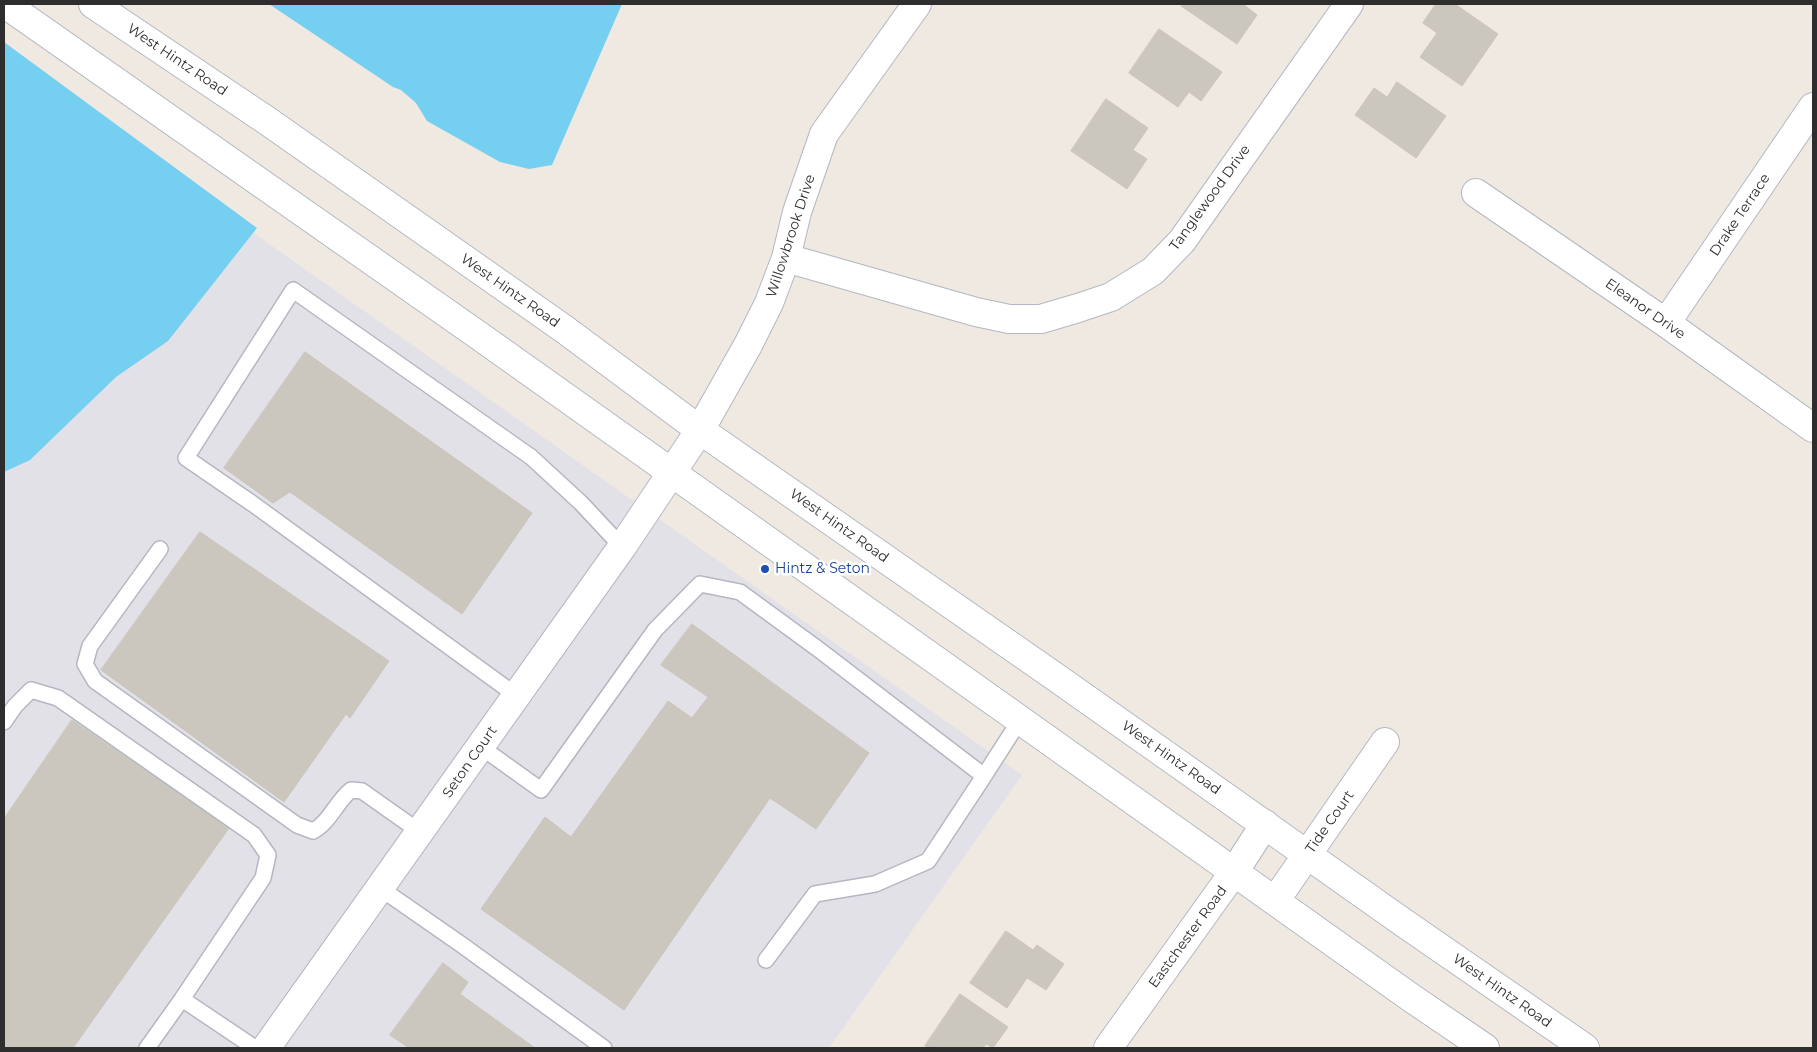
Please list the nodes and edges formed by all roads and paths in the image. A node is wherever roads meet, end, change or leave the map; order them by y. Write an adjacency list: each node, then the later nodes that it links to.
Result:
1 (5, 4): 11 (main road)
2 (93, 4): 10 (main road, West Hintz Road)
3 (917, 4): 7 (main road, Willowbrook Drive)
4 (1348, 4): 7 (main road, Tanglewood Drive)
5 (1813, 107): 8 (main road, Drake Terrace)
6 (1476, 193): 8 (main road, Eleanor Drive)
7 (786, 258): 10 (main road, Willowbrook Drive)
8 (1666, 323): 9 (main road, Eleanor Drive)
9 (1813, 428)
10 (700, 430): 11 (main road, Willowbrook Drive); 20 (main road, West Hintz Road)
11 (671, 473): 12 (main road, Seton Court); 15 (main road)
12 (622, 548): 14 (main road, Seton Court); 14 (lane)
13 (160, 549): 21 (lane)
14 (517, 696): 18 (main road, Seton Court)
15 (1020, 720): 19 (lane); 23 (main road)
16 (4, 722): 27 (lane)
17 (1385, 742): 22 (main road, Tide Court)
18 (480, 747): 19 (lane); 21 (main road, Seton Court)
19 (984, 776): 26 (lane)
20 (1265, 824): 22 (main road, West Hintz Road); 23 (main road, Eastchester Road)
21 (420, 832): 24 (main road, Seton Court)
22 (1307, 854): 25 (main road, Tide Court); 34 (main road, West Hintz Road)
23 (1234, 872): 25 (main road); 32 (main road, Eastchester Road)
24 (380, 888): 30 (main road, Seton Court); 31 (lane)
25 (1275, 901): 33 (main road)
26 (766, 960)
27 (182, 999): 28 (lane); 29 (lane)
28 (147, 1048)
29 (254, 1048)
30 (266, 1048)
31 (604, 1048)
32 (1108, 1048)
33 (1485, 1048)
34 (1585, 1048)

